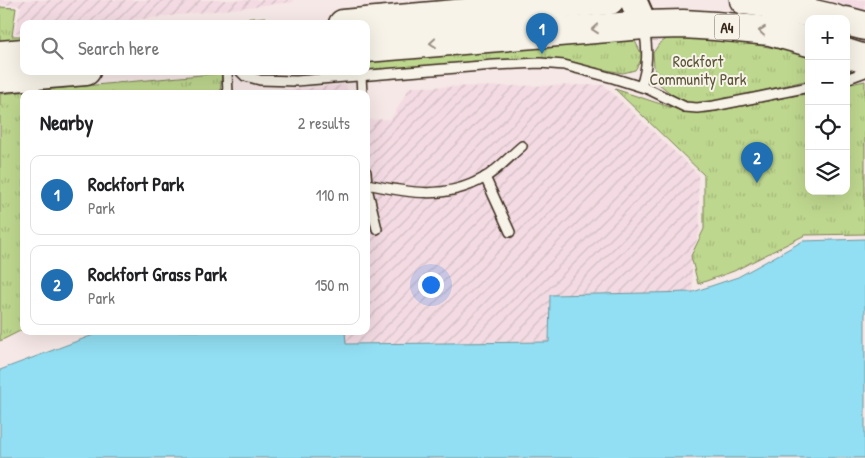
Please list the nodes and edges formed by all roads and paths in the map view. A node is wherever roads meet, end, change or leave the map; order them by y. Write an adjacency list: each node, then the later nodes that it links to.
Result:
1 (610, 0): 5 (highway)
2 (633, 0): 9 (main road)
3 (744, 0): 6 (highway, A4)
4 (791, 0): 7 (highway)
5 (535, 3): 8 (highway)
6 (821, 15)
7 (832, 15)
8 (370, 21)
9 (644, 25): 10 (highway, A4, one-way to 9); 11 (highway, one-way to 11); 23 (lane)
10 (805, 41)
11 (370, 48)
12 (20, 53): 14 (highway)
13 (850, 54): 15 (highway)
14 (0, 55)
15 (865, 59)
16 (865, 72): 22 (lane)
17 (37, 75): 21 (highway)
18 (227, 75): 25 (lane)
19 (244, 75): 20 (lane)
20 (361, 76): 23 (lane); 26 (lane)
21 (0, 78)
22 (850, 78)
23 (641, 86): 24 (lane)
24 (805, 88)
25 (228, 90)
26 (362, 90)
27 (522, 146): 28 (lane)
28 (485, 177): 29 (lane); 32 (lane)
29 (370, 185)
30 (370, 198): 31 (lane)
31 (377, 229)
32 (510, 232)

